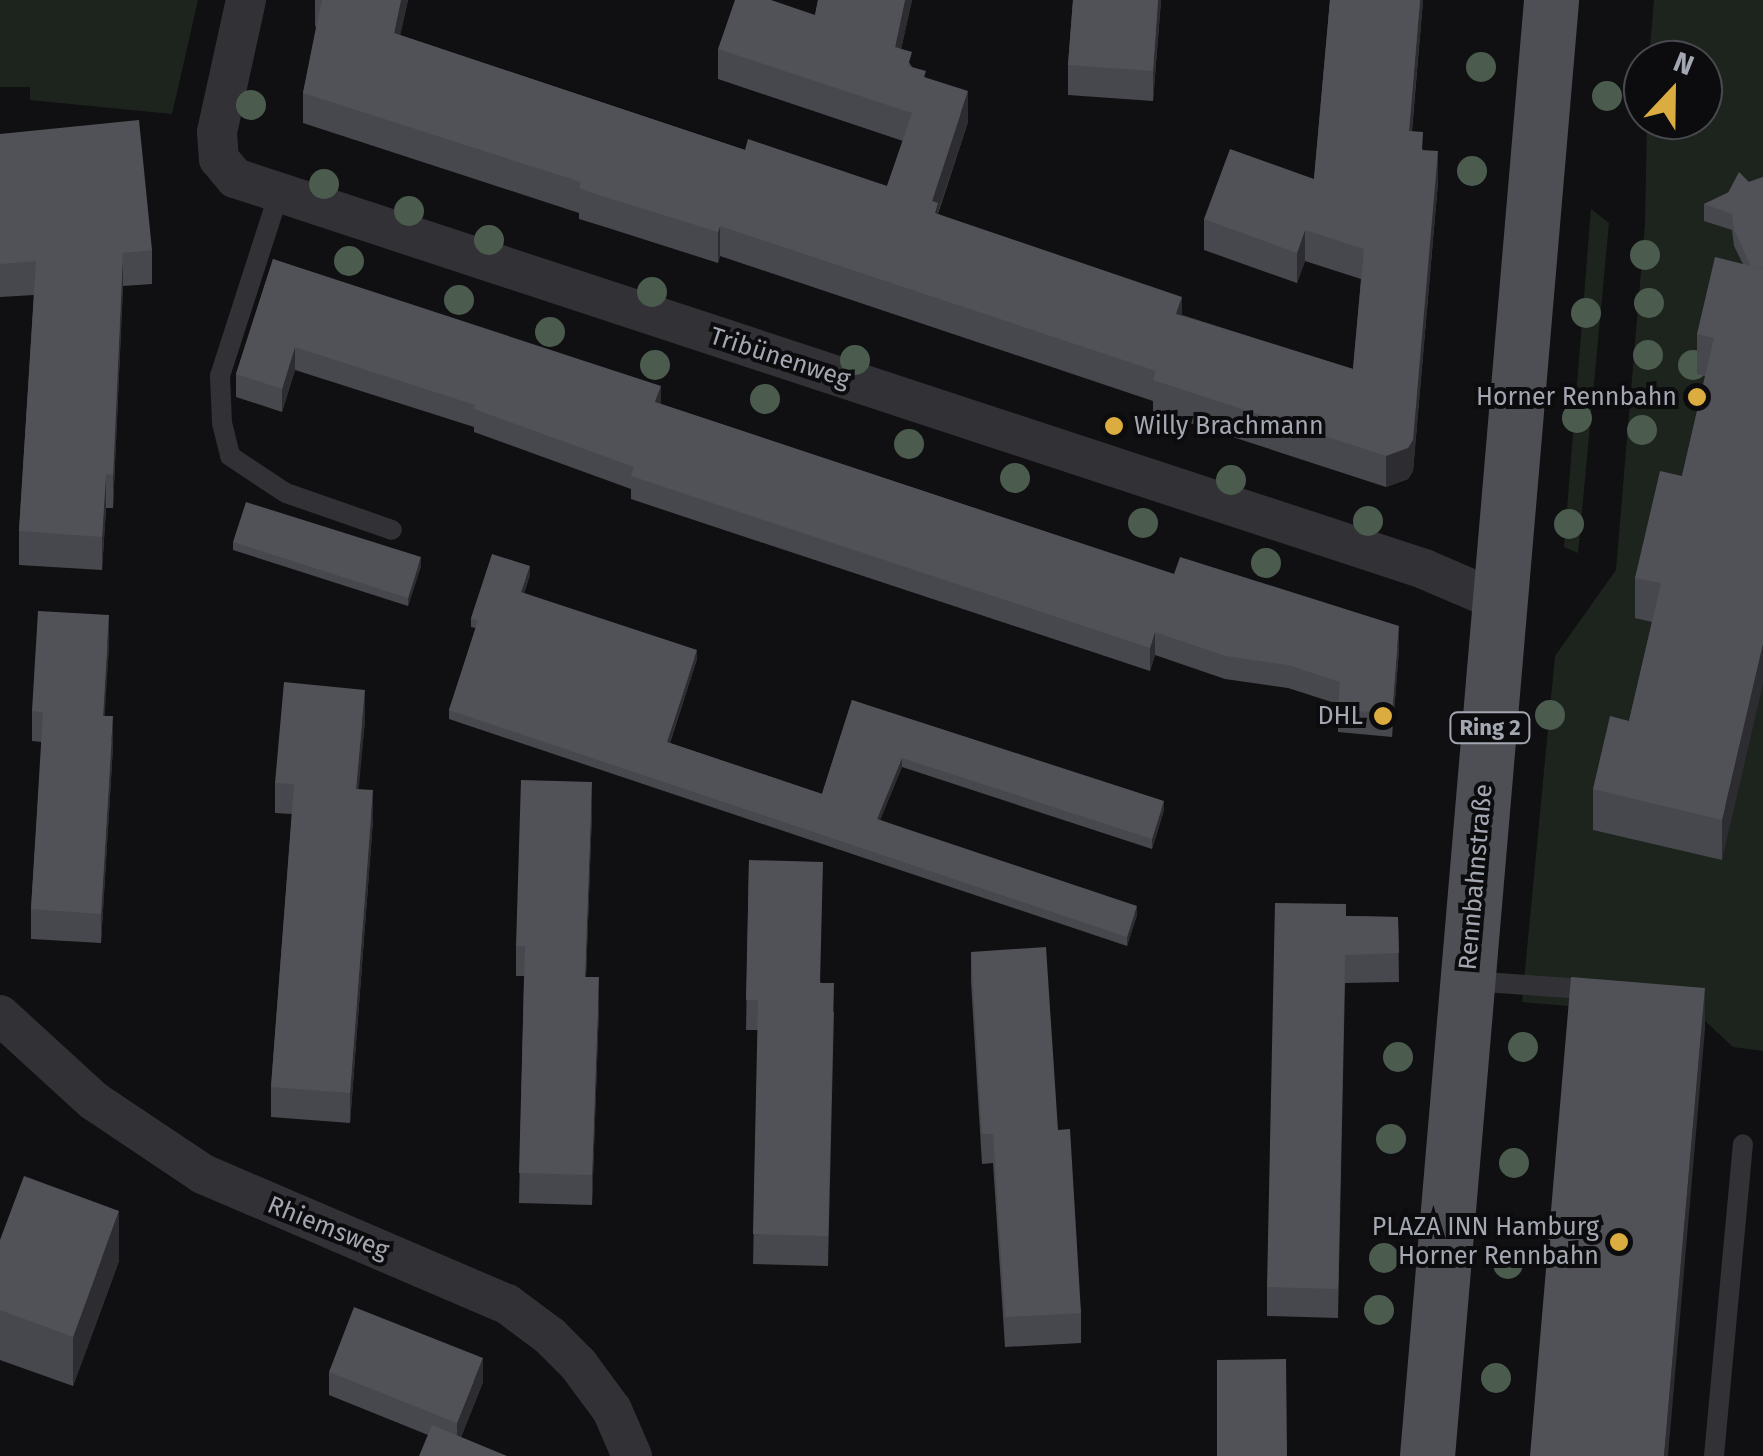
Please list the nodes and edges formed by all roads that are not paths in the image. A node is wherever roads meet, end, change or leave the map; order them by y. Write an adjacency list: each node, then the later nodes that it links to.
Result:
1 (246, 0): 3 (street, Tribünenweg)
2 (1551, 0): 5 (main road, Rennbahnstraße / Ring 2)
3 (279, 193): 4 (lane); 5 (street, Tribünenweg)
4 (392, 530)
5 (1500, 602): 6 (main road, Rennbahnstraße / Ring 2)
6 (1466, 981): 7 (lane); 11 (main road, Rennbahnstraße / Ring 2)
7 (1618, 991)
8 (0, 1015): 10 (street, Rhiemsweg)
9 (1743, 1144): 12 (lane)
10 (632, 1456)
11 (1427, 1456)
12 (1714, 1456)

